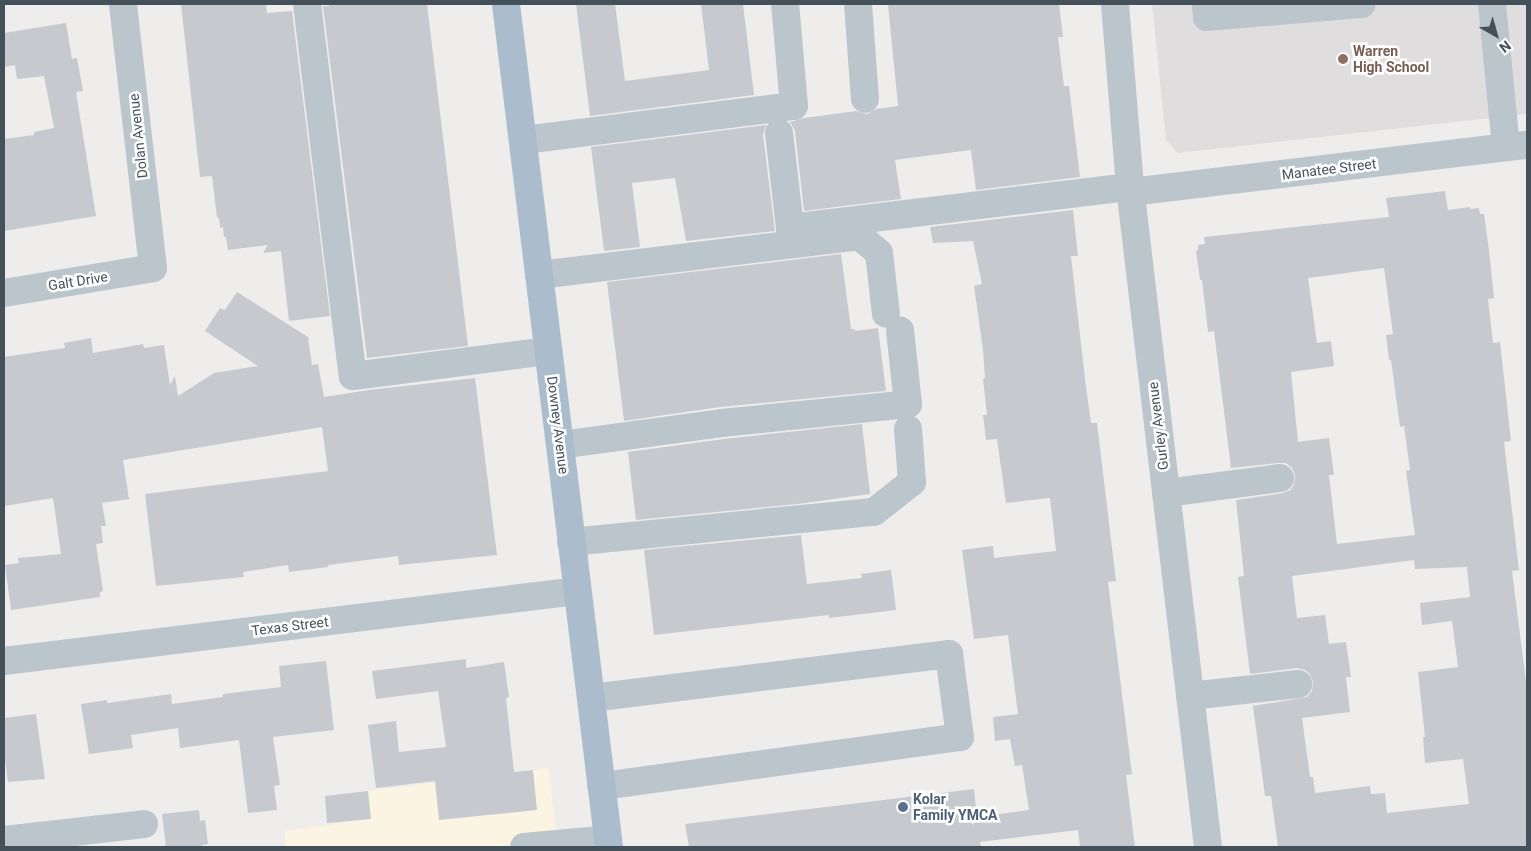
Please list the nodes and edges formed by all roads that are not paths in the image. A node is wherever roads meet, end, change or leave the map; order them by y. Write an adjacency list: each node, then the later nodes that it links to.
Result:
1 (123, 4): 15 (street, Dolan Avenue)
2 (306, 4): 18 (street)
3 (506, 4): 12 (main road, Downey Avenue)
4 (785, 4): 12 (street)
5 (858, 4): 10 (street)
6 (1115, 4): 14 (street, Gurley Avenue)
7 (1206, 4): 8 (street)
8 (1361, 4)
9 (1492, 4): 13 (street)
10 (866, 99)
11 (779, 133): 14 (street, Manatee Street)
12 (524, 140): 16 (main road, Downey Avenue)
13 (1516, 146): 14 (street, Manatee Street)
14 (1131, 189): 22 (street, Gurley Avenue)
15 (153, 268): 17 (street, Galt Drive)
16 (539, 275): 18 (main road, Downey Avenue); 20 (street)
17 (4, 293)
18 (548, 351): 20 (main road, Downey Avenue)
19 (908, 429): 23 (street)
20 (560, 445): 23 (main road, Downey Avenue)
21 (1280, 478): 22 (street)
22 (1166, 493): 27 (street, Gurley Avenue)
23 (571, 542): 24 (main road, Downey Avenue)
24 (577, 591): 25 (street, Texas Street); 28 (main road, Downey Avenue)
25 (4, 661)
26 (1298, 684): 27 (street)
27 (1190, 696): 34 (street, Gurley Avenue)
28 (591, 698): 29 (main road, Downey Avenue); 29 (street)
29 (601, 786): 32 (main road, Downey Avenue)
30 (144, 824): 31 (street)
31 (4, 840)
32 (608, 843): 33 (street)
33 (524, 847)
34 (1208, 847)

